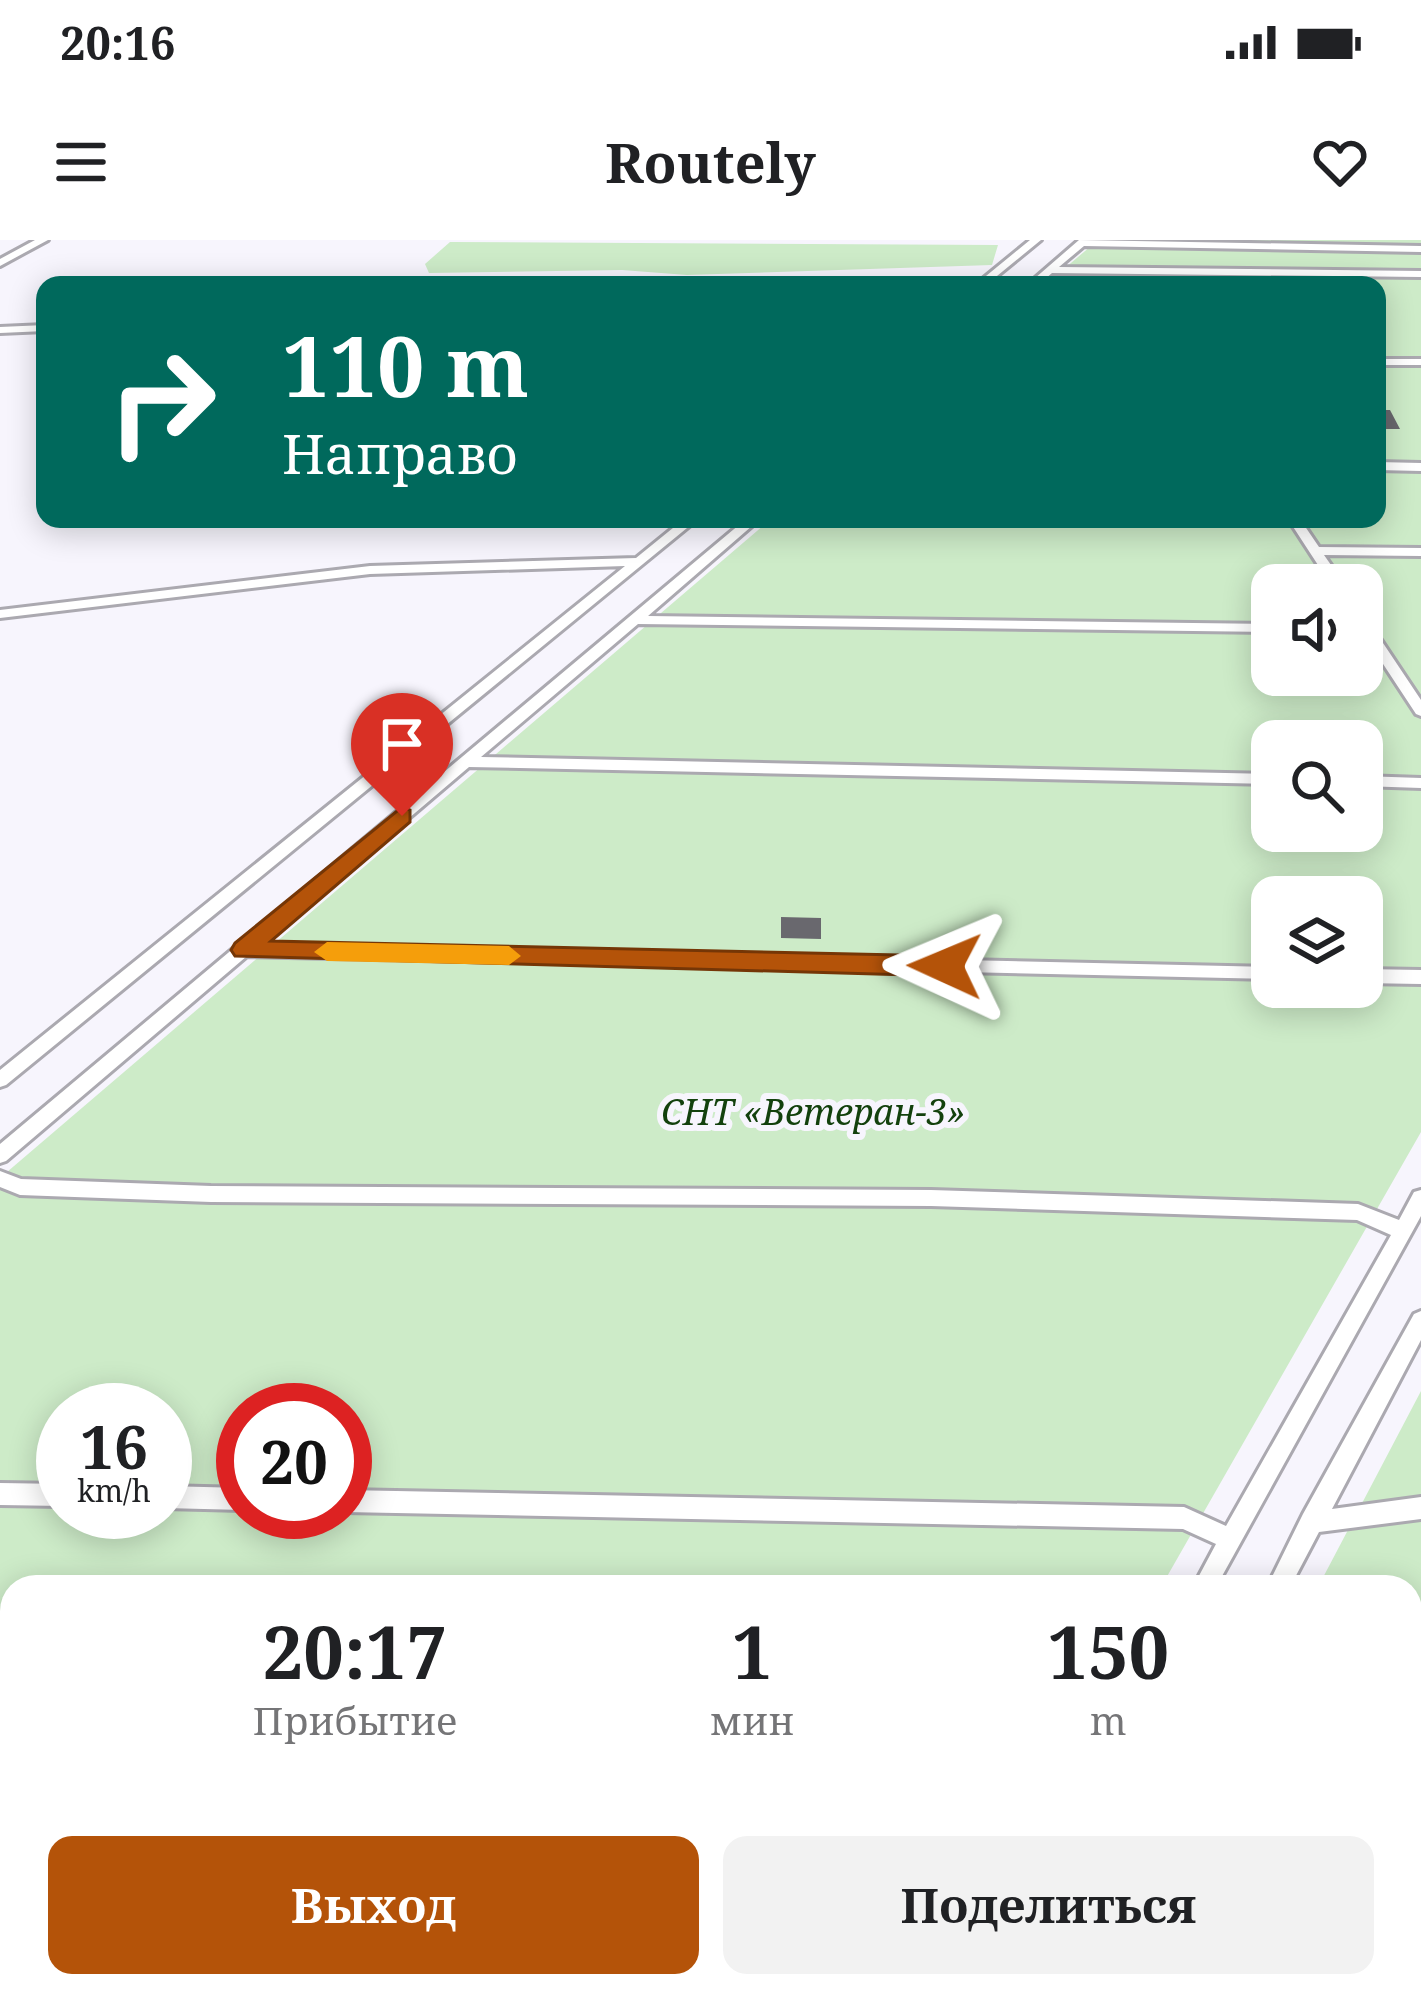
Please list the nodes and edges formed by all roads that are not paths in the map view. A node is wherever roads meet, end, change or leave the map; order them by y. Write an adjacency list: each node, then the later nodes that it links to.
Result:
1 (43, 240): 5 (lane)
2 (1036, 240): 9 (lane)
3 (1083, 242): 4 (lane); 6 (lane)
4 (1421, 249)
5 (0, 263)
6 (1049, 270): 7 (lane); 10 (lane)
7 (1132, 273): 8 (lane); 11 (lane)
8 (1421, 274)
9 (991, 276)
10 (1042, 276)
11 (1134, 276)
12 (36, 328): 13 (lane)
13 (0, 330)
14 (1386, 362): 15 (lane)
15 (1421, 362)
16 (1386, 466): 17 (lane)
17 (1421, 466)
18 (681, 528): 23 (lane)
19 (743, 528): 26 (lane)
20 (1300, 528): 21 (lane)
21 (1315, 551): 22 (lane); 24 (lane)
22 (1421, 553)
23 (639, 562): 25 (lane); 38 (lane)
24 (1324, 564)
25 (0, 614)
26 (635, 620): 27 (lane); 30 (lane)
27 (1251, 628)
28 (1383, 653): 29 (lane)
29 (1419, 705)
30 (466, 762): 31 (lane); 34 (lane)
31 (1251, 779)
32 (1383, 781): 33 (lane)
33 (1421, 782)
34 (244, 950): 35 (lane); 41 (lane)
35 (1251, 974)
36 (1383, 976): 37 (lane)
37 (1421, 977)
38 (25, 1060): 39 (lane); 40 (lane)
39 (0, 1061)
40 (0, 1080)
41 (0, 1155)
42 (0, 1179): 44 (lane)
43 (1421, 1198): 44 (lane)
44 (1403, 1231): 51 (lane)
45 (1421, 1320): 50 (lane)
46 (0, 1494): 47 (lane)
47 (36, 1495)
48 (372, 1502): 51 (lane)
49 (1421, 1508): 50 (lane)
50 (1311, 1522): 53 (lane)
51 (1231, 1540): 52 (lane)
52 (1211, 1575)
53 (1284, 1575)

